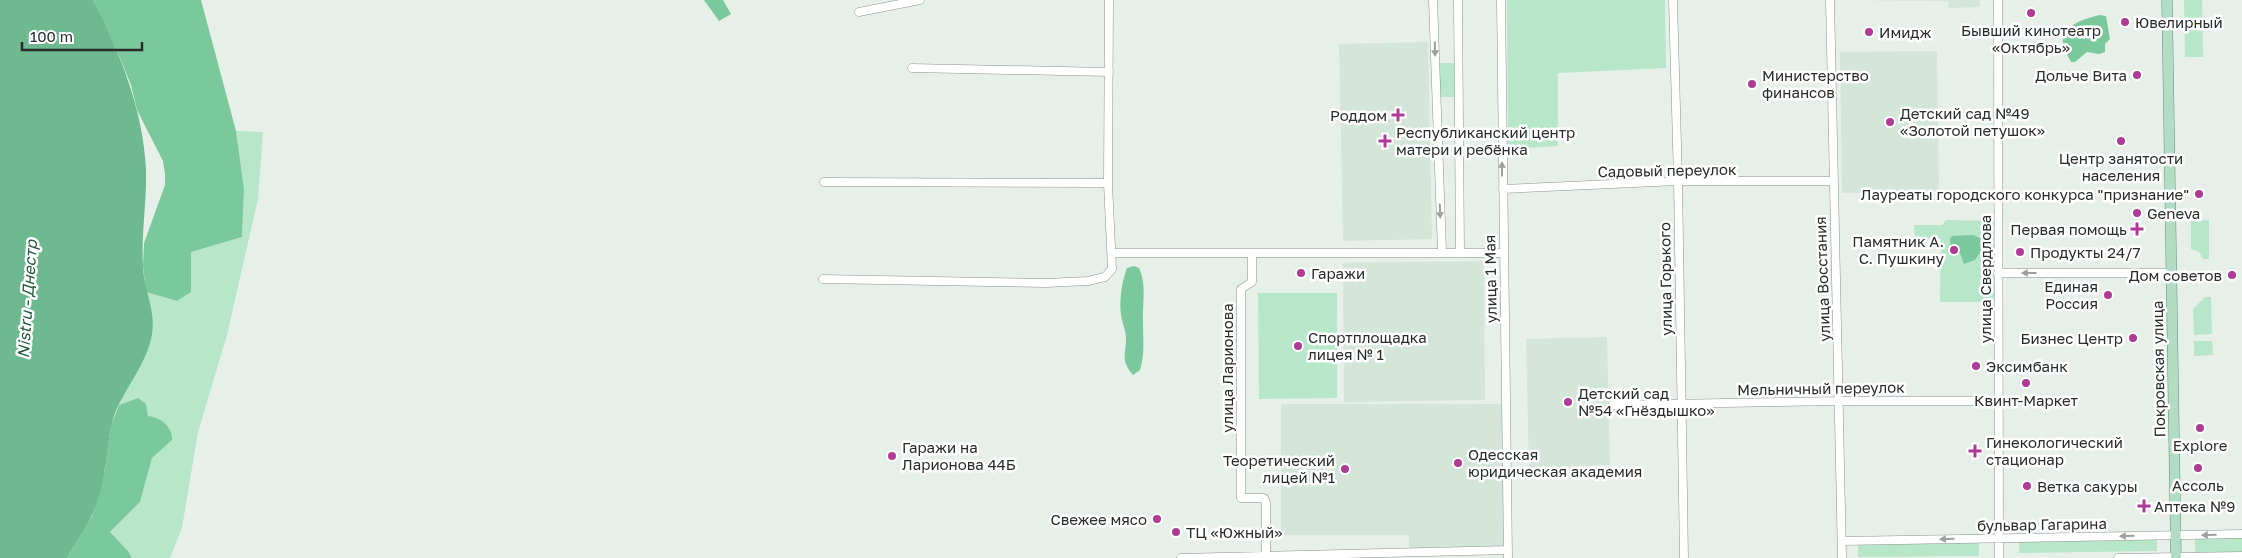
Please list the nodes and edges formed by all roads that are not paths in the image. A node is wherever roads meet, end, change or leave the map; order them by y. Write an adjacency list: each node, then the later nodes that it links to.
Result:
1 (920, 0): 10 (street)
2 (1109, 0): 12 (street)
3 (1433, 0): 18 (street, one-way to 18)
4 (1458, 0): 19 (street)
5 (1501, 0): 17 (street, улица 1 Мая, one-way to 5)
6 (1673, 0): 15 (street, улица Горького)
7 (1830, 0): 13 (street, улица Восстания)
8 (1998, 0): 23 (street, улица Свердлова)
9 (2167, 0): 24 (main road, Покровская улица)
10 (859, 12)
11 (912, 68): 12 (street)
12 (1109, 72): 16 (street)
13 (1833, 181): 15 (street, Садовый переулок); 26 (street, улица Восстания)
14 (824, 182): 16 (street)
15 (1678, 182): 17 (street, Садовый переулок); 28 (street, улица Горького)
16 (1108, 183): 20 (street)
17 (1502, 189): 21 (street, улица 1 Мая)
18 (1442, 252): 19 (street); 22 (street)
19 (1460, 252): 21 (street)
20 (1113, 253): 22 (street); 25 (street)
21 (1503, 253): 34 (street, улица 1 Мая)
22 (1252, 254): 35 (street, улица Ларионова)
23 (1998, 273): 24 (street, one-way to 23); 27 (street, улица Свердлова)
24 (2172, 273): 31 (main road, Покровская улица)
25 (823, 279)
26 (1840, 401): 27 (street, Мельничный переулок); 28 (street, Мельничный переулок); 33 (street, улица Восстания)
27 (1999, 401): 32 (street, улица Свердлова)
28 (1680, 404): 29 (street, Мельничный переулок); 38 (street, улица Горького)
29 (1613, 405)
30 (2242, 534): 31 (street, бульвар Гагарина, one-way to 31)
31 (2176, 535): 32 (street, бульвар Гагарина, one-way to 32); 42 (main road, Покровская улица)
32 (1999, 538): 33 (street, бульвар Гагарина, one-way to 33); 40 (street, улица Свердлова)
33 (1842, 541): 39 (street, улица Восстания)
34 (1508, 554): 35 (street)
35 (1266, 556): 37 (street)
36 (2242, 556): 42 (street)
37 (1181, 558)
38 (1684, 558)
39 (1842, 558)
40 (1999, 558)
41 (2118, 558): 42 (street)
42 (2176, 558)

